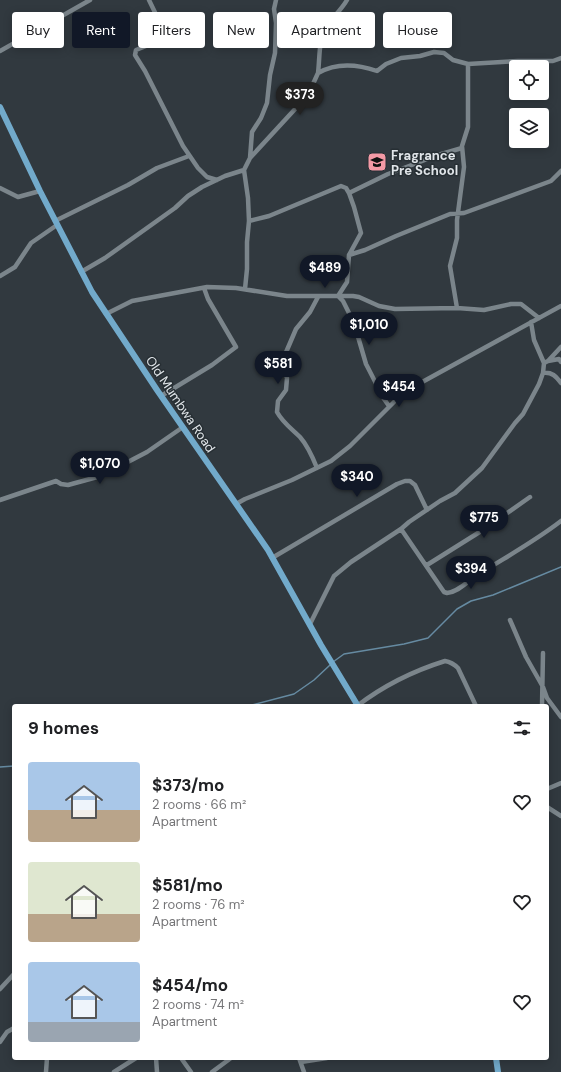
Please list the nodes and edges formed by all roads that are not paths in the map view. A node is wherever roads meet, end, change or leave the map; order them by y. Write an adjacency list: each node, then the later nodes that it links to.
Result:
1 (90, 0): 5 (street)
2 (149, 0): 11 (street)
3 (276, 0): 12 (street)
4 (348, 0): 8 (street)
5 (0, 51)
6 (561, 58): 7 (street)
7 (468, 64): 8 (street); 10 (street)
8 (318, 73): 12 (street)
9 (0, 107): 17 (main road, Old Mumbwa Road)
10 (462, 148): 18 (street); 19 (street)
11 (189, 156): 15 (street); 21 (street)
12 (250, 158): 13 (street)
13 (244, 170): 15 (street); 20 (street)
14 (561, 171): 19 (street)
15 (217, 180): 23 (street)
16 (0, 188): 17 (street)
17 (40, 191): 21 (main road, Old Mumbwa Road)
18 (349, 192): 20 (street); 22 (street)
19 (458, 213): 22 (street); 30 (street)
20 (249, 220): 26 (street)
21 (56, 223): 23 (main road, Old Mumbwa Road); 24 (street)
22 (349, 255): 27 (street)
23 (81, 272): 31 (main road, Old Mumbwa Road)
24 (0, 276)
25 (204, 288): 26 (street); 31 (street); 39 (street)
26 (245, 289): 28 (street)
27 (338, 296): 28 (street); 30 (street); 40 (street)
28 (318, 297): 42 (street)
29 (561, 306): 32 (street)
30 (457, 308): 32 (street)
31 (106, 314): 39 (main road, Old Mumbwa Road)
32 (539, 318): 33 (street)
33 (531, 322): 35 (street); 40 (street)
34 (561, 347): 35 (street)
35 (546, 362): 36 (street); 37 (street)
36 (561, 362)
37 (543, 373): 38 (street); 46 (street)
38 (561, 383)
39 (161, 396): 41 (main road, Old Mumbwa Road)
40 (389, 406): 42 (street)
41 (183, 427): 44 (street); 45 (main road, Old Mumbwa Road)
42 (317, 468): 45 (street)
43 (530, 497): 50 (street)
44 (0, 500)
45 (236, 504): 49 (main road, Old Mumbwa Road)
46 (427, 510): 48 (street); 49 (street)
47 (561, 521): 50 (street)
48 (401, 528): 50 (street); 52 (street)
49 (272, 558): 52 (main road, Old Mumbwa Road)
50 (427, 565)
51 (510, 620): 54 (street)
52 (310, 624): 55 (main road, Old Mumbwa Road)
53 (543, 653): 54 (street)
54 (543, 687): 58 (street); 59 (street)
55 (356, 704)
56 (360, 704): 57 (street)
57 (475, 704)
58 (542, 704)
59 (561, 717)
60 (561, 783): 61 (street)
61 (549, 789)
62 (549, 808): 63 (street)
63 (561, 816)
64 (12, 976): 65 (street)
65 (0, 989)
66 (12, 1029): 67 (street)
67 (0, 1042)
68 (47, 1060): 75 (street)
69 (133, 1060): 76 (street)
70 (156, 1060): 77 (street)
71 (182, 1060): 78 (street)
72 (228, 1060): 79 (street)
73 (300, 1060): 80 (street)
74 (496, 1060): 81 (main road)
75 (46, 1072)
76 (114, 1072)
77 (157, 1072)
78 (191, 1072)
79 (212, 1072)
80 (304, 1072)
81 (498, 1072)

